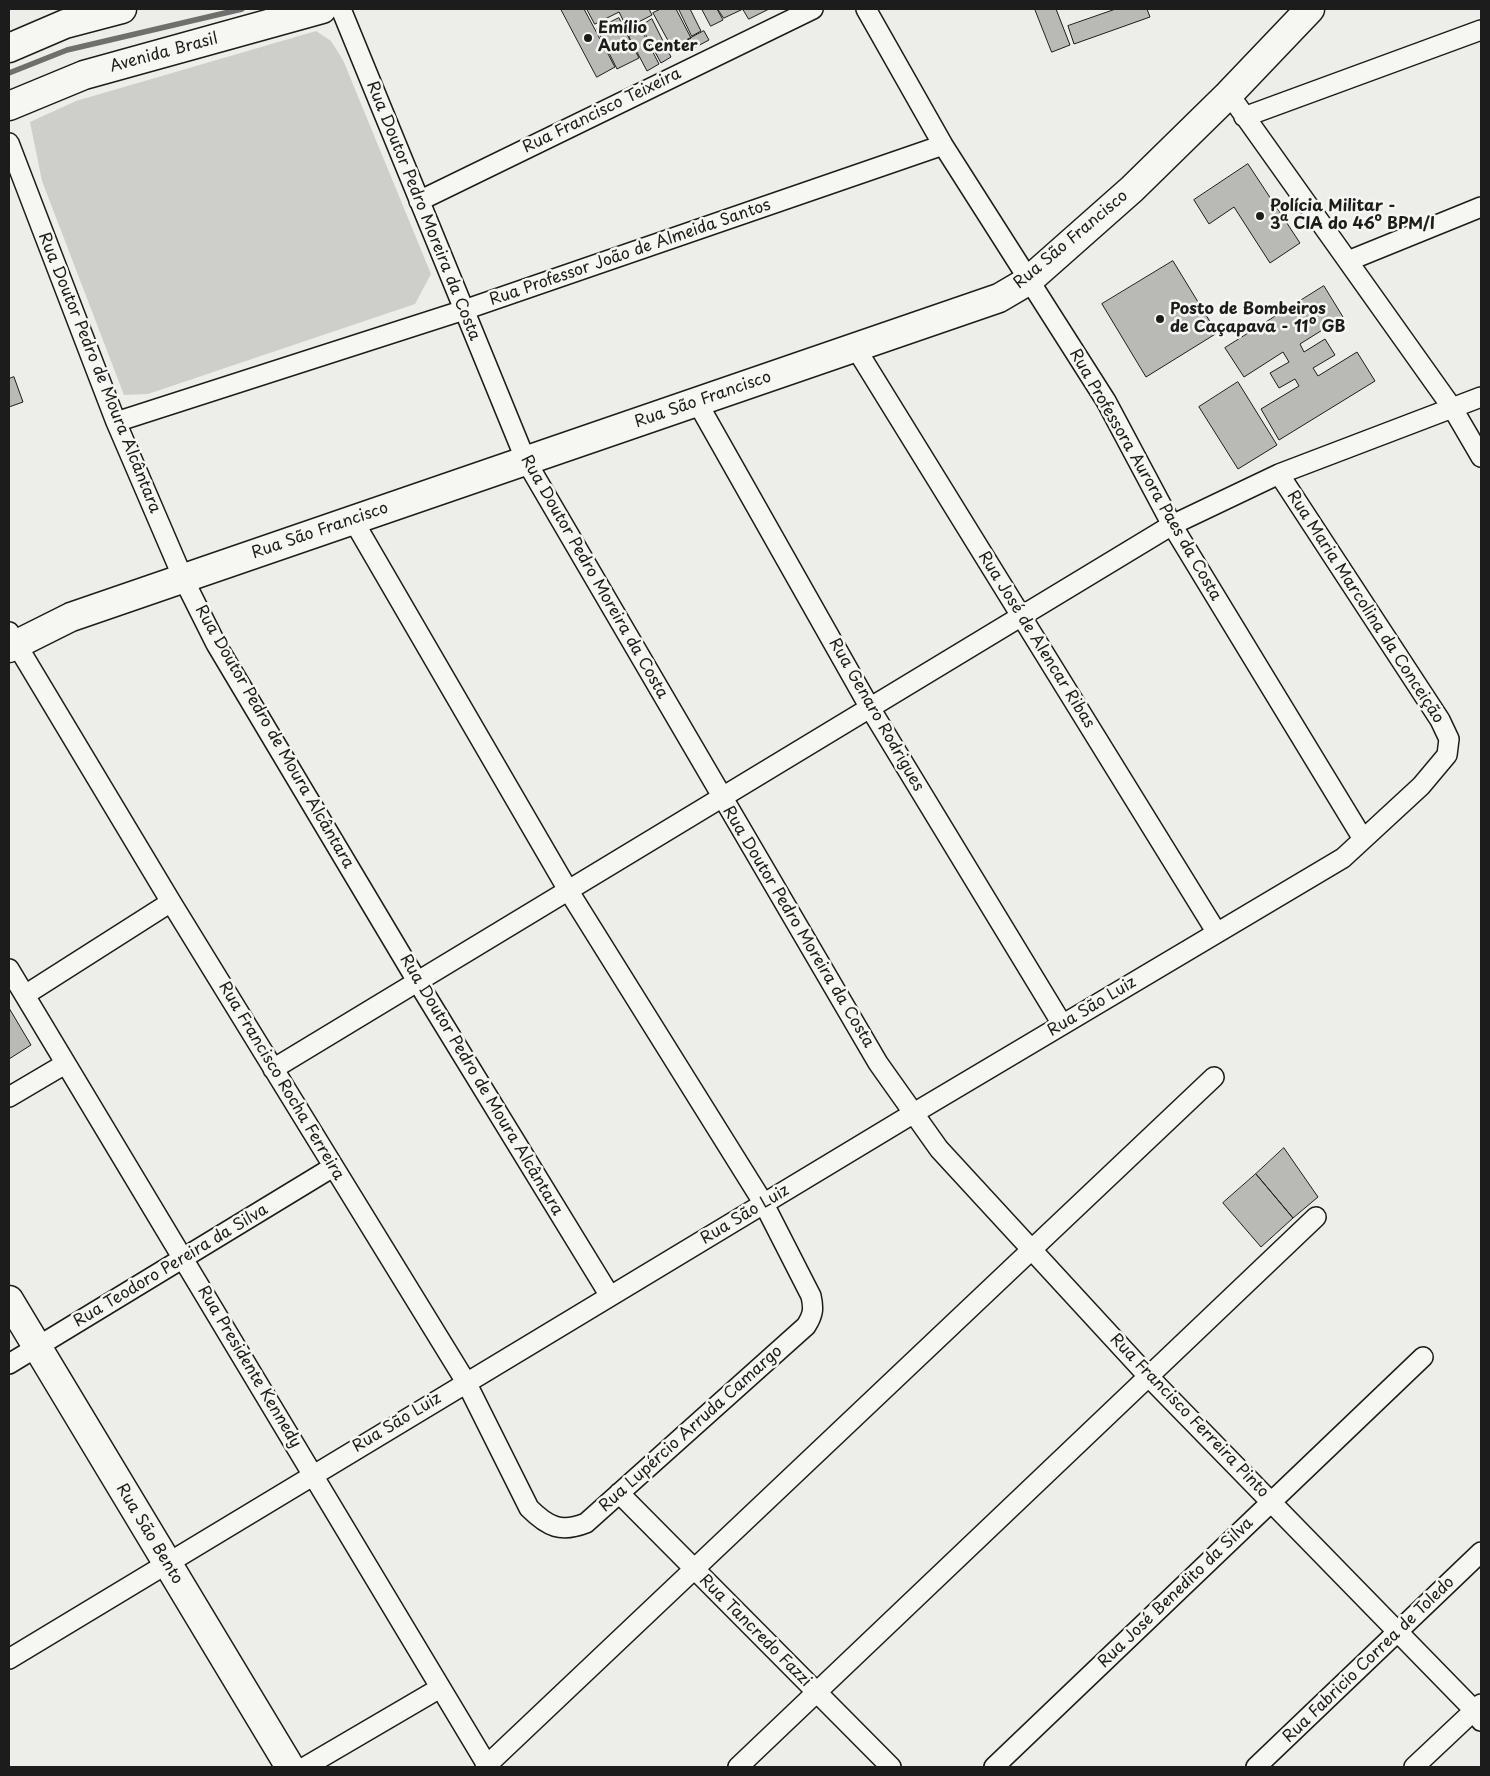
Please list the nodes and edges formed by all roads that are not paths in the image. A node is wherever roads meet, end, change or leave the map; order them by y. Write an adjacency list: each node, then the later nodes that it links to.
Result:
1 (122, 9): 8 (street)
2 (322, 9): 10 (street, Avenida Brasil)
3 (341, 9): 14 (street, Rua Doutor Pedro Moreira da Costa)
4 (813, 9): 14 (street, Rua Francisco Teixeira)
5 (866, 9): 13 (street, Rua Professora Aurora Paes da Costa)
6 (1310, 9): 9 (street, Rua São Francisco)
7 (1481, 30): 11 (street)
8 (9, 48)
9 (1229, 94): 11 (street); 17 (street, Rua São Francisco)
10 (9, 106)
11 (1244, 117): 16 (street)
12 (9, 143): 23 (street, Rua Doutor Pedro de Moura Alcântara)
13 (944, 145): 17 (street, Rua Professora Aurora Paes da Costa); 18 (street, Rua Professor João de Almeida Santos)
14 (419, 201): 18 (street, Rua Doutor Pedro Moreira da Costa)
15 (1481, 206): 16 (street)
16 (1348, 261): 22 (street)
17 (1028, 281): 19 (street, Rua São Francisco); 28 (street, Rua Professora Aurora Paes da Costa)
18 (464, 310): 23 (street, Rua Professor João de Almeida Santos); 25 (street, Rua Doutor Pedro Moreira da Costa)
19 (856, 347): 21 (street, Rua São Francisco); 30 (street, Rua José de Alencar Ribas)
20 (1481, 397): 22 (street)
21 (697, 402): 25 (street, Rua São Francisco); 32 (street, Rua Genaro Rodrigues)
22 (1453, 409): 24 (street); 26 (street)
23 (116, 422): 29 (street, Rua Doutor Pedro de Moura Alcântara)
24 (1481, 457)
25 (526, 461): 27 (street, Rua São Francisco); 34 (street, Rua Doutor Pedro Moreira da Costa)
26 (1279, 474): 28 (street); 33 (street, Rua Maria Marcolina da Conceição)
27 (353, 520): 29 (street, Rua São Francisco); 36 (street)
28 (1172, 524): 30 (street); 35 (street, Rua Professora Aurora Paes da Costa)
29 (183, 578): 31 (street, Rua São Francisco); 40 (street, Rua Doutor Pedro de Moura Alcântara)
30 (1020, 616): 32 (street); 38 (street, Rua José de Alencar Ribas)
31 (11, 641): 37 (street, Rua Francisco Rocha Ferreira)
32 (870, 708): 34 (street); 42 (street, Rua Genaro Rodrigues)
33 (1449, 740): 35 (street, Rua São Luiz)
34 (722, 798): 36 (street); 47 (street, Rua Doutor Pedro Moreira da Costa)
35 (1363, 839): 38 (street, Rua São Luiz)
36 (568, 890): 40 (street); 49 (street)
37 (170, 902): 41 (street); 44 (street, Rua Francisco Rocha Ferreira)
38 (1216, 933): 42 (street, Rua São Luiz)
39 (9, 969): 41 (street, Rua Presidente Kennedy)
40 (417, 981): 44 (street); 53 (street, Rua Doutor Pedro de Moura Alcântara)
41 (24, 995): 43 (street, Rua Presidente Kennedy)
42 (1062, 1024): 47 (street, Rua São Luiz)
43 (65, 1064): 46 (street); 52 (street, Rua Presidente Kennedy)
44 (273, 1069): 48 (street, Rua Francisco Rocha Ferreira)
45 (1214, 1077): 51 (street)
46 (9, 1097)
47 (914, 1113): 49 (street, Rua São Luiz); 51 (street, Rua Francisco Ferreira Pinto)
48 (333, 1167): 52 (street, Rua Teodoro Pereira da Silva); 59 (street, Rua Francisco Rocha Ferreira)
49 (764, 1204): 53 (street, Rua São Luiz); 61 (street, Rua Lupércio Arruda Camargo)
50 (1316, 1217): 58 (street)
51 (1032, 1250): 58 (street, Rua Francisco Ferreira Pinto); 66 (street)
52 (184, 1258): 55 (street, Rua Teodoro Pereira da Silva); 60 (street, Rua Presidente Kennedy)
53 (610, 1296): 59 (street, Rua São Luiz)
54 (9, 1300): 55 (street, Rua São Bento)
55 (37, 1347): 57 (street, Rua Teodoro Pereira da Silva); 65 (street, Rua São Bento)
56 (1423, 1357): 62 (street, Rua José Benedito da Silva)
57 (9, 1364)
58 (1148, 1376): 62 (street, Rua Francisco Ferreira Pinto); 70 (street)
59 (466, 1382): 60 (street, Rua São Luiz); 63 (street, Rua Francisco Rocha Ferreira)
60 (313, 1474): 65 (street, Rua São Luiz); 69 (street, Rua Presidente Kennedy)
61 (619, 1494): 63 (street, Rua Lupércio Arruda Camargo); 66 (street, Rua Tancredo Fazzi)
62 (1272, 1502): 67 (street, Rua Francisco Ferreira Pinto); 77 (street, Rua José Benedito da Silva)
63 (554, 1526)
64 (1481, 1552): 67 (street, Rua Fabricio Correa de Toledo)
65 (166, 1562): 68 (street, Rua São Luiz); 73 (street, Rua São Bento)
66 (694, 1570): 70 (street, Rua Tancredo Fazzi); 72 (street)
67 (1398, 1632): 71 (street, Rua Francisco Ferreira Pinto); 78 (street, Rua Fabricio Correa de Toledo)
68 (9, 1659)
69 (440, 1688): 72 (street, Rua Presidente Kennedy); 74 (street)
70 (816, 1693): 75 (street); 76 (street, Rua Tancredo Fazzi)
71 (1479, 1712): 79 (street)
72 (486, 1766)
73 (290, 1767)
74 (304, 1767)
75 (738, 1767)
76 (891, 1767)
77 (994, 1767)
78 (1256, 1767)
79 (1414, 1767)

